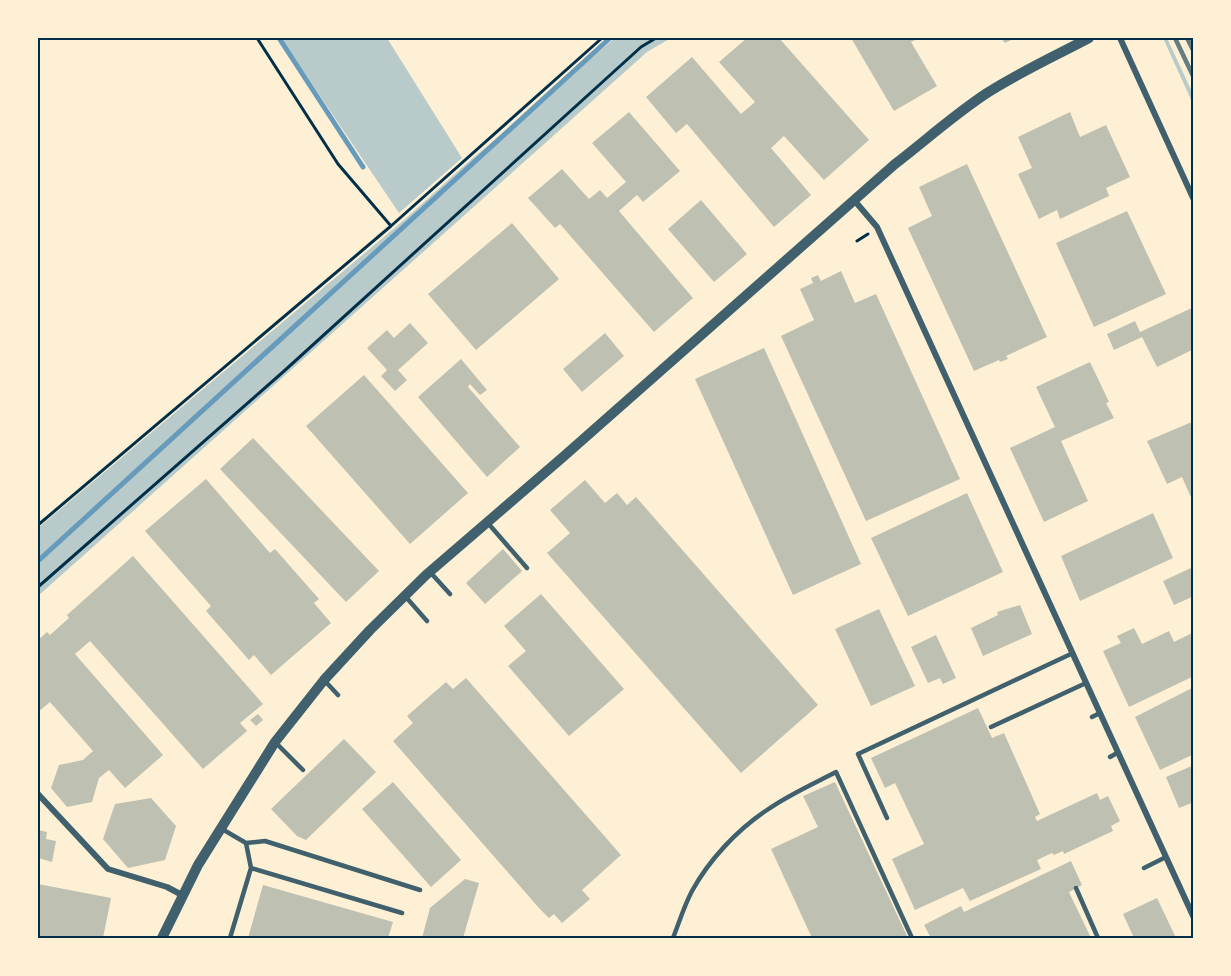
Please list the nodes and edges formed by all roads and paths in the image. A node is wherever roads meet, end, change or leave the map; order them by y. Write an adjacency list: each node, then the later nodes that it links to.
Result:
1 (257, 38): 8 (path)
2 (602, 38): 8 (path)
3 (656, 38): 13 (path)
4 (1089, 38): 6 (street)
5 (1120, 38): 7 (street)
6 (854, 200): 9 (street); 17 (street)
7 (1194, 200)
8 (391, 226): 10 (path)
9 (487, 522): 11 (lane); 12 (street)
10 (38, 525)
11 (527, 568)
12 (430, 572): 14 (lane); 15 (street)
13 (38, 587)
14 (450, 594)
15 (404, 596): 16 (lane); 18 (street)
16 (428, 621)
17 (1073, 653): 19 (street); 29 (lane)
18 (324, 680): 20 (lane); 24 (street)
19 (1086, 683): 21 (street); 23 (lane)
20 (338, 695)
21 (1100, 713): 22 (lane); 25 (street)
22 (1092, 717)
23 (991, 728)
24 (275, 742): 27 (lane); 30 (street)
25 (1117, 753): 26 (lane); 32 (street)
26 (1110, 757)
27 (303, 770)
28 (38, 794): 37 (street)
29 (887, 818)
30 (220, 828): 31 (lane); 37 (street)
31 (246, 843): 33 (lane); 36 (lane)
32 (1164, 858): 34 (lane); 39 (street)
33 (251, 868): 38 (lane); 41 (lane)
34 (1144, 868)
35 (1076, 888): 44 (lane)
36 (420, 890)
37 (182, 895): 40 (street)
38 (402, 913)
39 (1194, 918)
40 (162, 939)
41 (230, 939)
42 (673, 939): 43 (lane)
43 (912, 939)
44 (1098, 939)

